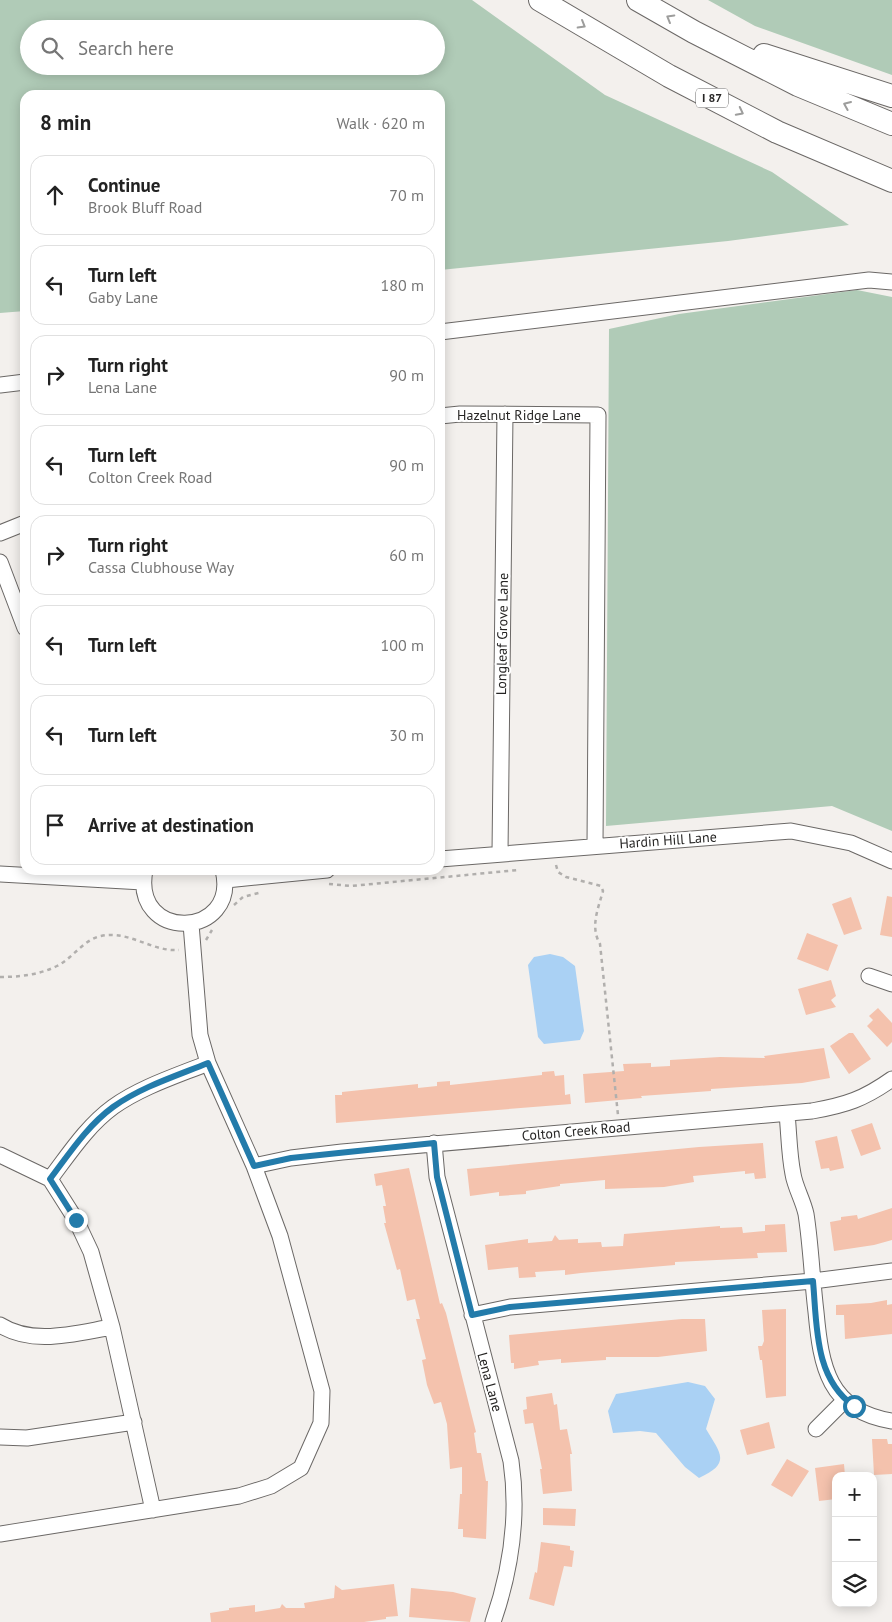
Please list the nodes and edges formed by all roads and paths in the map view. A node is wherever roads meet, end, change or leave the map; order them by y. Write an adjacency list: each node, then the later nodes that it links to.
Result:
1 (540, 0): 6 (highway, I 87, one-way to 6)
2 (638, 0): 3 (highway, one-way to 2)
3 (694, 32): 4 (highway); 5 (highway, one-way to 3)
4 (892, 96)
5 (892, 124)
6 (892, 181)
7 (892, 282): 8 (street)
8 (445, 331)
9 (20, 383): 10 (street)
10 (0, 385)
11 (505, 414): 12 (street, Hazelnut Ridge Lane); 17 (street, Hazelnut Ridge Lane); 18 (street, Longleaf Grove Lane)
12 (445, 416)
13 (20, 525): 14 (street)
14 (0, 533)
15 (0, 562): 16 (street)
16 (20, 615)
17 (595, 845): 18 (street, Hardin Hill Lane); 20 (street, Hardin Hill Lane)
18 (500, 853): 19 (street, Hardin Hill Lane)
19 (445, 858)
20 (892, 861)
21 (556, 865): 41 (path)
22 (518, 870): 27 (path)
23 (0, 874): 24 (street)
24 (20, 874)
25 (72, 875): 28 (street)
26 (225, 875): 31 (street)
27 (324, 875)
28 (144, 876): 31 (street)
29 (266, 891): 30 (path)
30 (230, 910)
31 (191, 924): 38 (street)
32 (218, 924): 33 (path)
33 (204, 948)
34 (182, 950): 36 (path)
35 (869, 976): 37 (street)
36 (0, 977)
37 (892, 984)
38 (208, 1063): 44 (street); 45 (street)
39 (892, 1079): 40 (street, Colton Creek Road)
40 (786, 1114): 42 (street, Colton Creek Road); 47 (street)
41 (618, 1116)
42 (434, 1143): 44 (street, Colton Creek Road); 48 (street, Lena Lane)
43 (0, 1155): 45 (street)
44 (254, 1166): 56 (street)
45 (50, 1179): 50 (street)
46 (892, 1271): 47 (street)
47 (813, 1281): 48 (street); 51 (street)
48 (472, 1315): 58 (street, Lena Lane)
49 (0, 1325): 50 (street)
50 (112, 1328): 53 (street)
51 (845, 1400): 52 (street); 54 (street)
52 (892, 1421)
53 (134, 1422): 55 (street); 56 (street)
54 (816, 1429)
55 (0, 1437)
56 (153, 1510): 57 (street)
57 (0, 1534)
58 (493, 1622)

